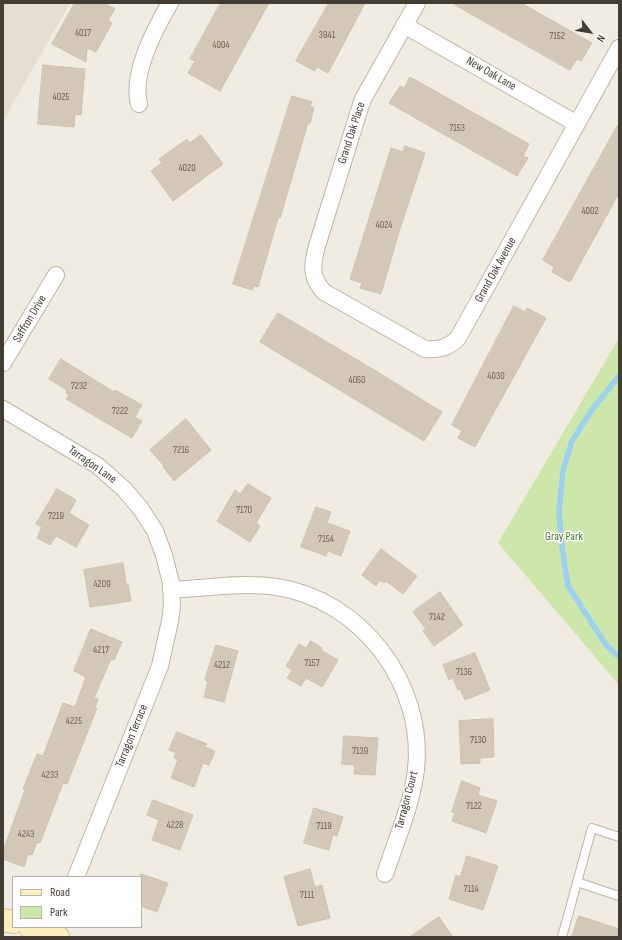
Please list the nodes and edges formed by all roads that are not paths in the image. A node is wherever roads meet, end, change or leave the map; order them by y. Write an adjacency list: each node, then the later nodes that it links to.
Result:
1 (170, 3): 5 (street)
2 (416, 3): 3 (street, Grand Oak Place)
3 (404, 25): 6 (street, New Oak Lane); 7 (street, Grand Oak Place)
4 (619, 48): 6 (street, Grand Oak Avenue)
5 (139, 104)
6 (577, 124): 7 (street, Grand Oak Avenue)
7 (313, 273)
8 (56, 275): 9 (street, Saffron Drive)
9 (3, 363)
10 (3, 409): 11 (street, Tarragon Lane)
11 (171, 590): 13 (street, Tarragon Court); 14 (street, Tarragon Terrace)
12 (619, 838): 15 (lane)
13 (385, 874)
14 (76, 876)
15 (577, 882): 16 (lane); 19 (lane)
16 (619, 896)
17 (34, 928): 18 (street)
18 (55, 933)
19 (562, 937)

